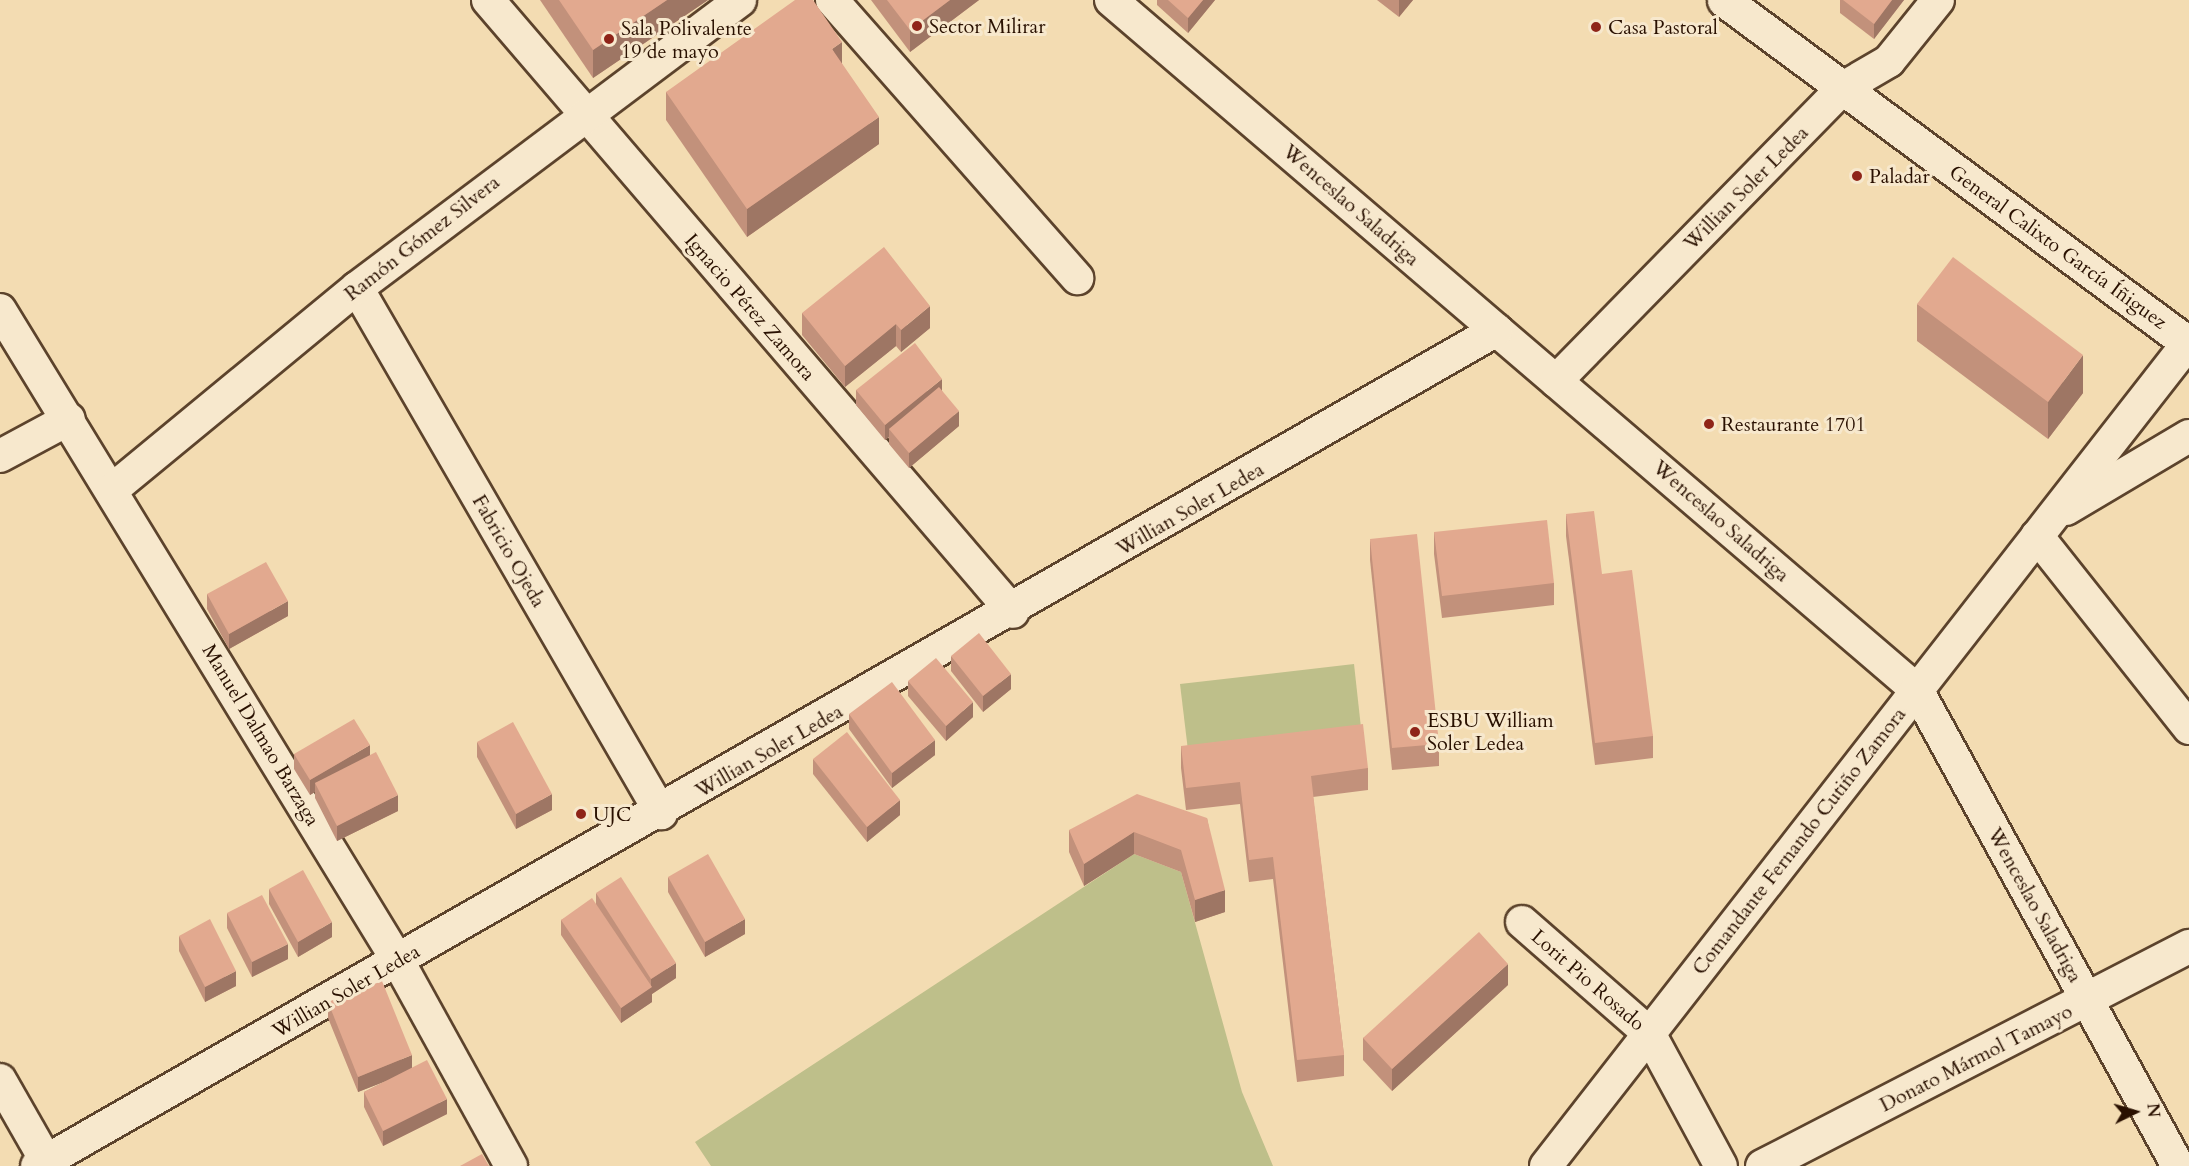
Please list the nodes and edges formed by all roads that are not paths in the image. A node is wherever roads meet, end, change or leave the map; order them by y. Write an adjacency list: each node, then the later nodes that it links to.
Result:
1 (488, 0): 8 (street, Ignacio Pérez Zamora)
2 (740, 0): 8 (street, Ramón Gómez Silvera)
3 (832, 0): 9 (street)
4 (1112, 0): 12 (street, Wenceslao Saladriga)
5 (1724, 0): 7 (main road, General Calixto García Íñiguez)
6 (1938, 0): 7 (street, Willian Soler Ledea)
7 (1844, 88): 13 (main road, General Calixto García Íñiguez); 14 (street, Willian Soler Ledea)
8 (583, 113): 10 (street, Ramón Gómez Silvera); 20 (street, Ignacio Pérez Zamora)
9 (1077, 278)
10 (357, 288): 18 (street, Ramón Gómez Silvera); 23 (street, Fabricio Ojeda)
11 (0, 310): 15 (street, Manuel Dalmao Barzaga)
12 (1497, 330): 14 (street, Wenceslao Saladriga); 20 (street, Willian Soler Ledea)
13 (2188, 343): 19 (street, Comandante Fernando Cutiño Zamora)
14 (1556, 381): 21 (street, Wenceslao Saladriga)
15 (69, 419): 17 (street); 18 (street, Manuel Dalmao Barzaga)
16 (2189, 436): 19 (street, Comandante Fernando Cutiño Zamora)
17 (0, 456)
18 (113, 489): 26 (street, Manuel Dalmao Barzaga)
19 (2044, 526): 21 (street, Comandante Fernando Cutiño Zamora); 22 (street)
20 (1013, 612): 23 (street, Willian Soler Ledea)
21 (1917, 690): 27 (street, Wenceslao Saladriga); 28 (street, Comandante Fernando Cutiño Zamora)
22 (2189, 728)
23 (661, 813): 26 (street, Willian Soler Ledea)
24 (1522, 922): 28 (street, Lorit Pio Rosado)
25 (2189, 946): 27 (main road, Donato Mármol Tamayo)
26 (398, 961): 30 (street, Willian Soler Ledea); 31 (street, Manuel Dalmao Barzaga)
27 (2088, 1002): 34 (main road, Donato Mármol Tamayo); 35 (street, Wenceslao Saladriga)
28 (1649, 1033): 32 (street, Comandante Fernando Cutiño Zamora); 33 (street, Lorit Pio Rosado)
29 (0, 1080): 30 (street)
30 (44, 1164)
31 (511, 1166)
32 (1546, 1166)
33 (1721, 1166)
34 (1762, 1166)
35 (2178, 1166)

